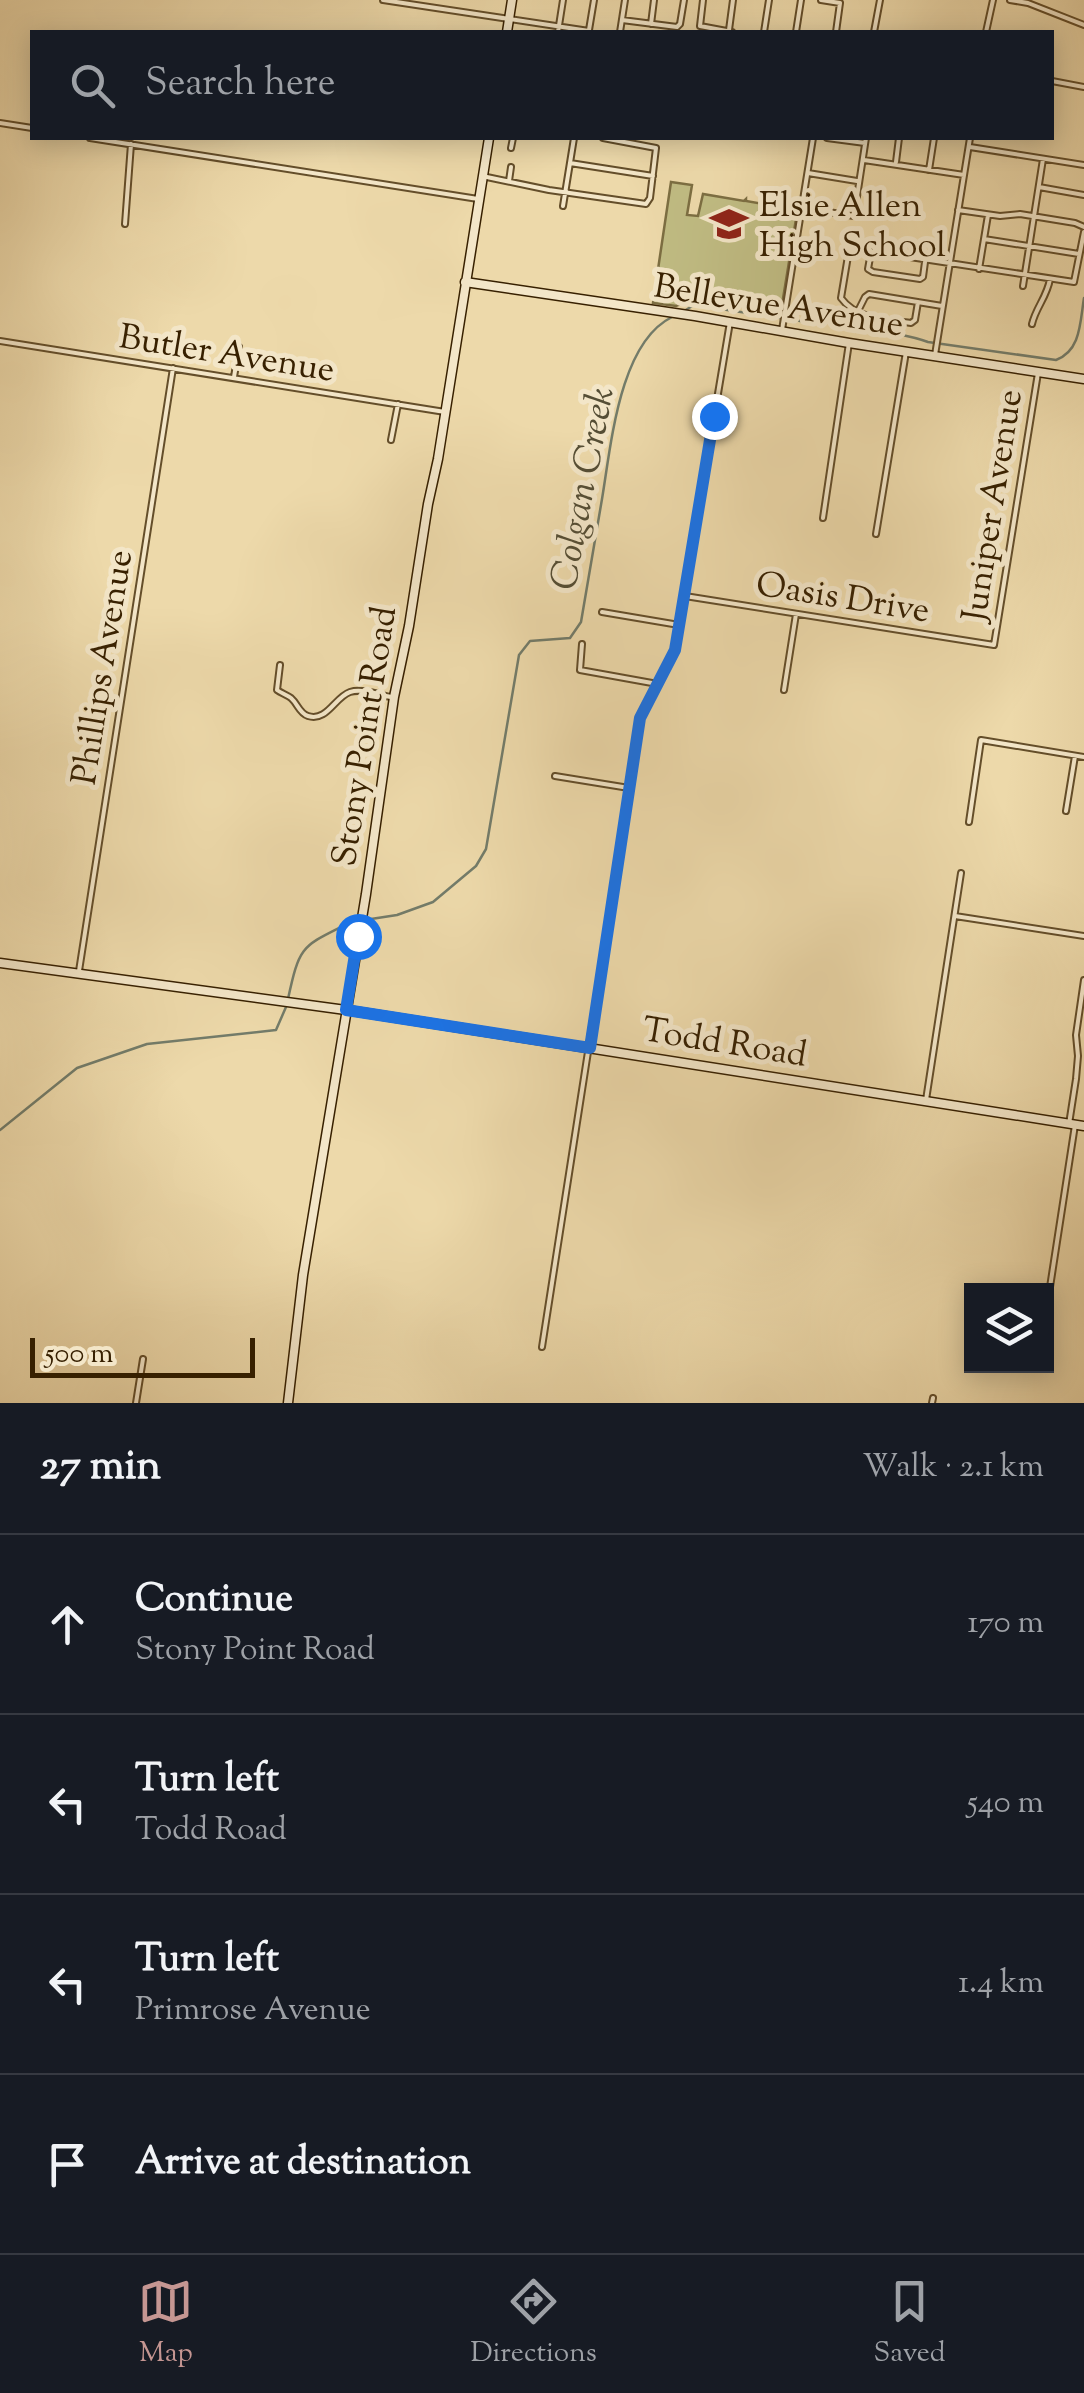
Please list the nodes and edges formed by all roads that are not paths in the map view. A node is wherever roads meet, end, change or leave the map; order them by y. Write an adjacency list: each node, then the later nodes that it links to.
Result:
1 (383, 0): 16 (street)
2 (512, 0): 16 (main road)
3 (563, 0): 20 (street)
4 (594, 0): 22 (street)
5 (625, 0): 17 (street)
6 (654, 0): 18 (street)
7 (684, 0): 18 (street)
8 (704, 0): 24 (street)
9 (734, 0): 25 (street)
10 (769, 0): 26 (street)
11 (801, 0): 27 (street)
12 (822, 0): 28 (street)
13 (880, 0): 29 (street)
14 (993, 0): 30 (street)
15 (1010, 0): 19 (street)
16 (509, 20): 20 (street); 21 (main road)
17 (622, 20): 18 (street); 23 (street)
18 (651, 24)
19 (1084, 25)
20 (559, 29)
21 (506, 30)
22 (589, 30)
23 (620, 30)
24 (720, 30)
25 (730, 30)
26 (764, 30)
27 (796, 30)
28 (836, 30)
29 (874, 30)
30 (986, 30)
31 (1054, 81): 32 (street)
32 (1084, 87)
33 (0, 123): 34 (street)
34 (30, 128)
35 (104, 140): 45 (street)
36 (489, 140): 56 (main road, Stony Point Road)
37 (512, 140): 47 (street)
38 (574, 140): 50 (street)
39 (613, 140): 57 (street)
40 (813, 140): 55 (street)
41 (865, 140): 49 (street)
42 (900, 140): 51 (street)
43 (934, 140): 54 (street)
44 (970, 140): 46 (street)
45 (131, 144): 64 (street); 70 (street)
46 (968, 147): 48 (street); 58 (street)
47 (511, 148)
48 (1043, 159): 52 (street); 61 (street)
49 (864, 160): 51 (street); 60 (street)
50 (570, 162): 57 (street); 62 (street)
51 (895, 165): 54 (street)
52 (1084, 166)
53 (511, 167): 59 (street)
54 (929, 170): 58 (street)
55 (808, 173): 60 (street); 66 (street)
56 (482, 176): 59 (street); 64 (main road, Stony Point Road)
57 (653, 176): 62 (street)
58 (964, 176): 67 (street)
59 (509, 181): 62 (street)
60 (859, 181): 66 (street)
61 (1038, 188): 63 (street); 69 (street)
62 (565, 192): 65 (street)
63 (1084, 194)
64 (478, 199): 81 (main road, Stony Point Road)
65 (563, 206)
66 (802, 208): 87 (street)
67 (958, 210): 68 (street); 77 (street)
68 (988, 215): 69 (street); 72 (street)
69 (1034, 216): 71 (street); 73 (street)
70 (125, 224)
71 (1084, 230): 75 (street)
72 (984, 239): 73 (street); 78 (street)
73 (1030, 246): 75 (street); 79 (street)
74 (871, 252): 76 (street); 76 (street); 85 (street)
75 (1079, 254): 80 (street)
76 (926, 260): 77 (street)
77 (950, 264): 78 (street); 84 (street)
78 (979, 269): 79 (street)
79 (1025, 275): 80 (street); 82 (street)
80 (1050, 279): 88 (street)
81 (465, 282): 86 (main road, Bellevue Avenue); 99 (main road, Stony Point Road)
82 (1023, 286)
83 (918, 302): 84 (street); 85 (street); 85 (street)
84 (942, 306): 92 (street)
85 (858, 311)
86 (730, 322): 87 (main road, Bellevue Avenue); 103 (street)
87 (783, 322): 90 (main road, Bellevue Avenue)
88 (1032, 324)
89 (0, 341): 94 (street, Butler Avenue)
90 (849, 343): 93 (main road, Bellevue Avenue); 101 (street)
91 (239, 347): 96 (street)
92 (936, 347): 93 (main road, Bellevue Avenue); 95 (main road, Bellevue Avenue)
93 (906, 352): 102 (street)
94 (174, 368): 96 (street, Butler Avenue); 123 (street, Phillips Avenue)
95 (1038, 373): 97 (main road, Bellevue Avenue); 108 (street, Juniper Avenue)
96 (234, 378): 98 (street, Butler Avenue)
97 (1084, 380)
98 (398, 404): 99 (street, Butler Avenue); 100 (street)
99 (446, 412): 112 (main road, Stony Point Road)
100 (391, 440)
101 (823, 518)
102 (876, 534)
103 (684, 596): 105 (street, Oasis Drive); 106 (street)
104 (602, 612): 106 (street)
105 (796, 614): 108 (street, Oasis Drive); 111 (street)
106 (680, 625): 110 (street)
107 (582, 644): 110 (street)
108 (994, 645)
109 (280, 665): 112 (street)
110 (656, 686): 116 (street)
111 (784, 690)
112 (394, 697): 125 (main road, Stony Point Road)
113 (1075, 756): 114 (street); 117 (street); 118 (street)
114 (1084, 757)
115 (555, 776): 116 (street)
116 (629, 788): 126 (street)
117 (1066, 811)
118 (969, 822)
119 (961, 872): 120 (street)
120 (955, 916): 121 (street); 127 (street)
121 (1084, 936)
122 (0, 963): 123 (main road, Todd Road)
123 (78, 974): 125 (main road, Todd Road)
124 (1084, 980): 128 (street)
125 (346, 1010): 126 (main road, Todd Road); 133 (main road, Stony Point Road)
126 (590, 1048): 127 (main road, Todd Road); 130 (street)
127 (926, 1101): 128 (main road, Todd Road)
128 (1076, 1125): 129 (street)
129 (1051, 1283)
130 (542, 1346)
131 (143, 1359): 132 (street)
132 (136, 1403)
133 (288, 1403)

